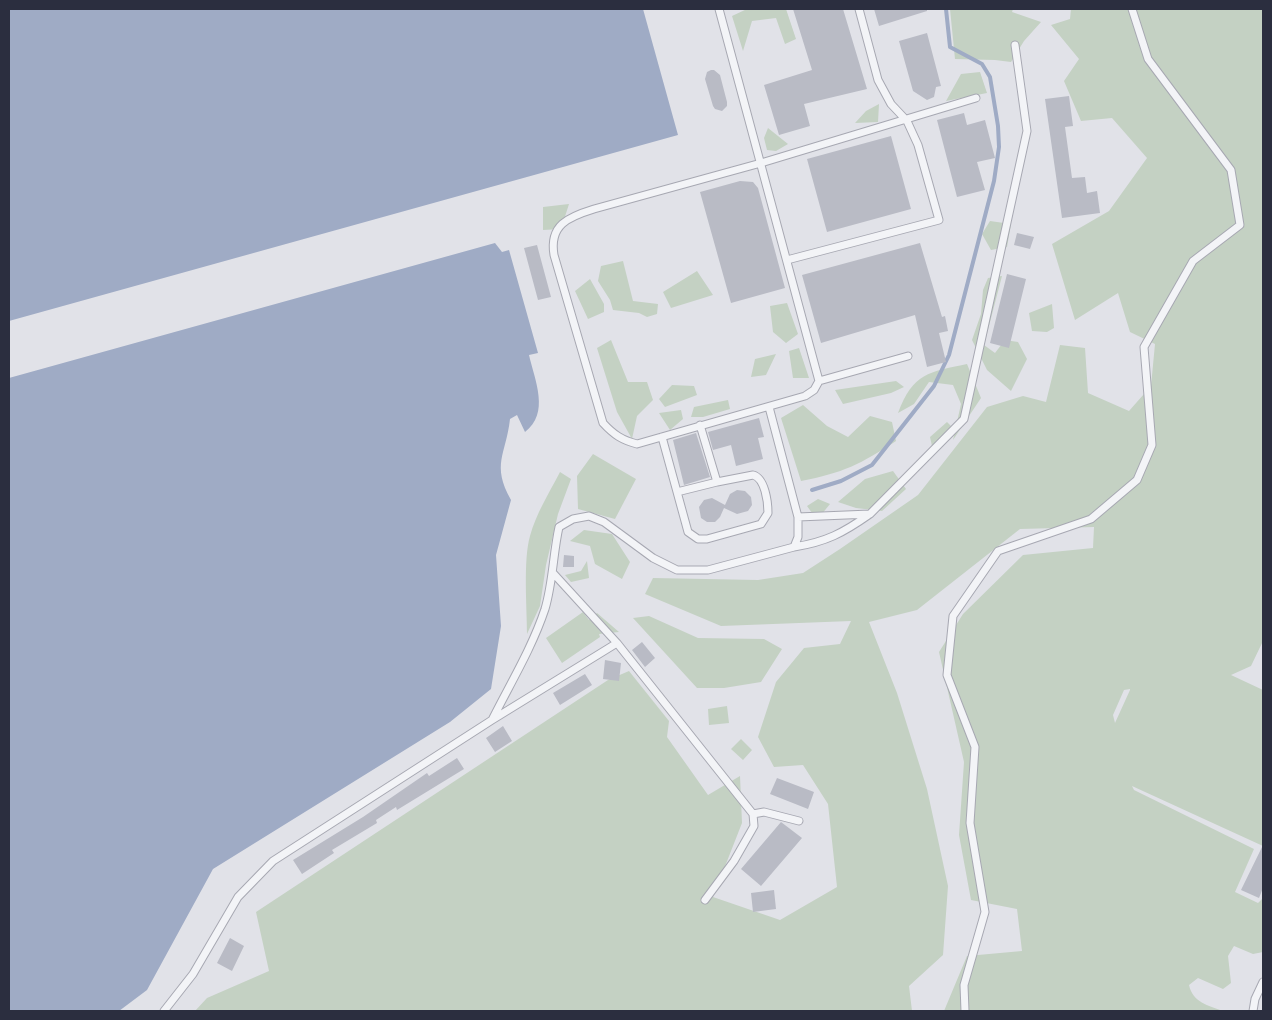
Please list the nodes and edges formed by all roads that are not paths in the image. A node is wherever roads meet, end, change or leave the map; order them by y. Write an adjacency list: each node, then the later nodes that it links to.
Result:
1 (719, 9): 7 (lane)
2 (859, 9): 6 (lane)
3 (1132, 9): 27 (lane)
4 (1015, 44): 16 (lane)
5 (976, 98): 6 (lane)
6 (907, 121): 7 (lane); 8 (lane)
7 (761, 163): 8 (lane); 13 (lane)
8 (787, 260): 10 (lane)
9 (908, 356): 10 (lane)
10 (819, 381): 11 (lane)
11 (769, 407): 12 (lane); 17 (lane)
12 (700, 425): 13 (lane); 14 (lane)
13 (662, 436): 15 (lane)
14 (717, 482): 15 (lane); 15 (lane)
15 (677, 492)
16 (870, 514): 17 (lane); 18 (lane)
17 (798, 517): 18 (lane)
18 (794, 547): 19 (lane)
19 (553, 573): 20 (lane); 21 (lane)
20 (617, 643): 21 (lane); 22 (lane)
21 (492, 720): 26 (lane)
22 (753, 814): 23 (lane); 24 (lane)
23 (799, 821)
24 (705, 900)
25 (1263, 982): 28 (lane)
26 (164, 1011)
27 (965, 1011)
28 (1253, 1011)

